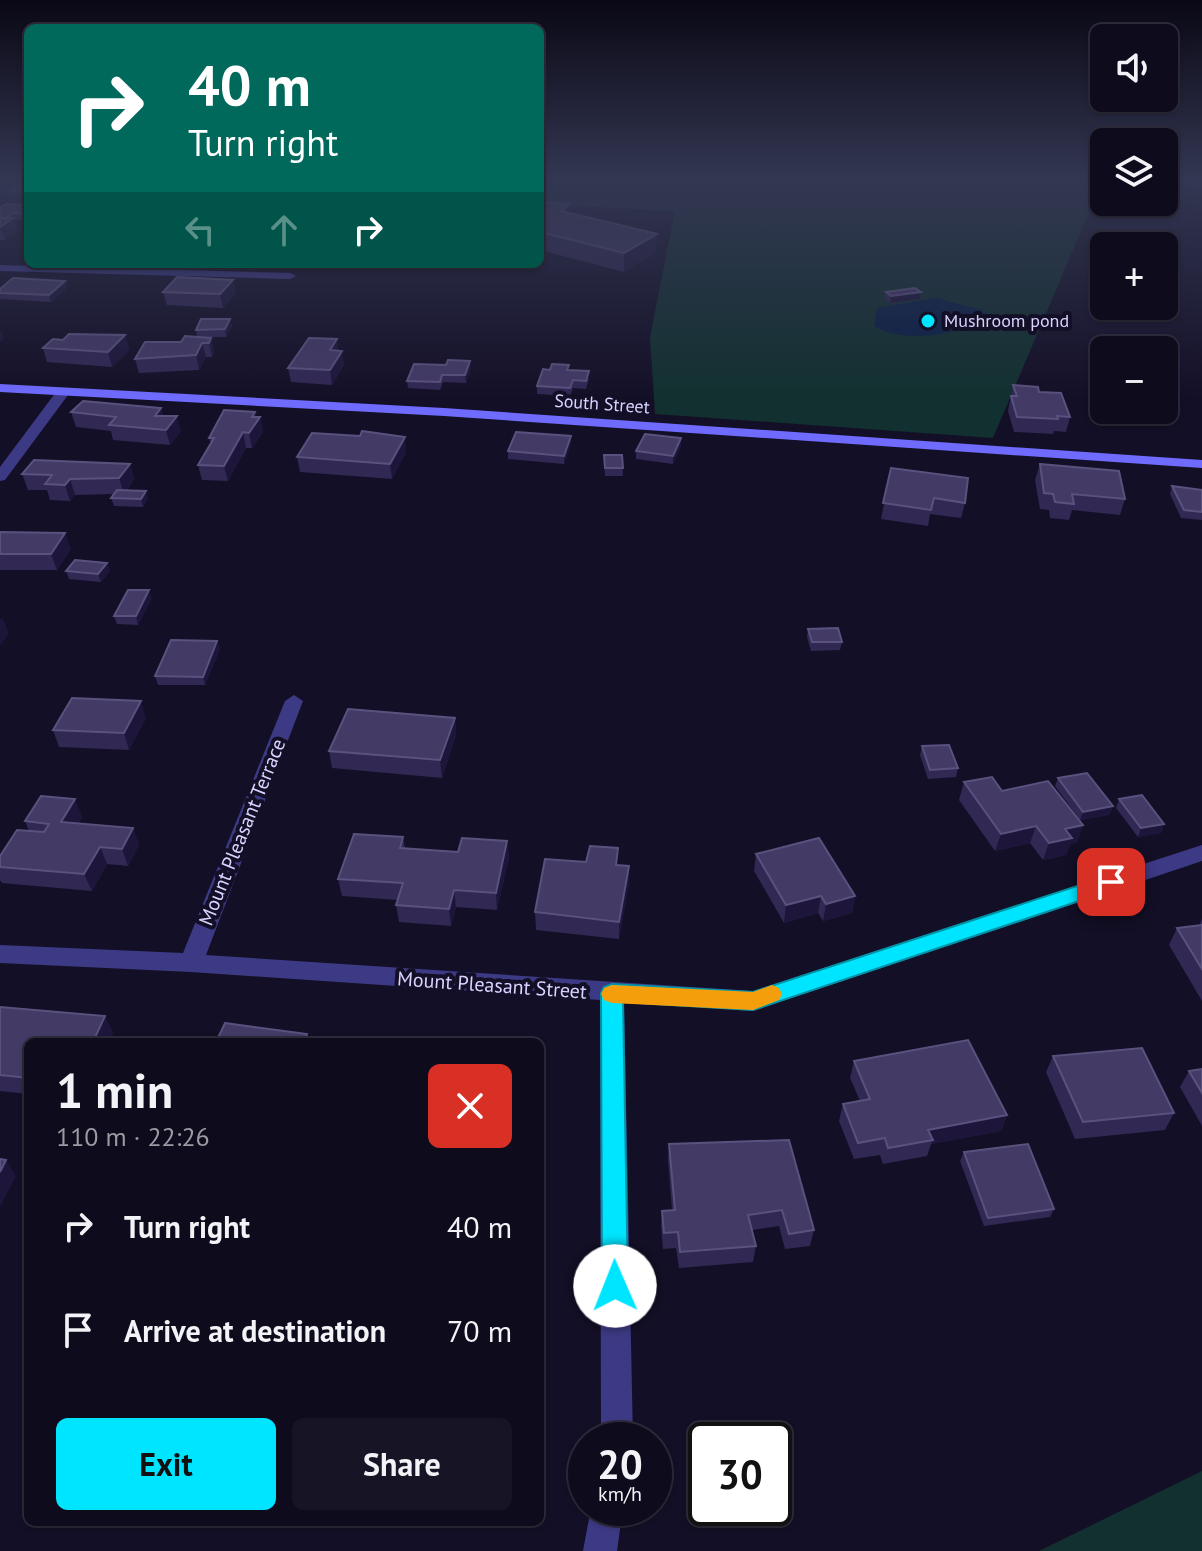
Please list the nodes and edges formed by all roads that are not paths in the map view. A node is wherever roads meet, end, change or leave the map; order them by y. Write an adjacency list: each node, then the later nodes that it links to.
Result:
1 (0, 268): 2 (street)
2 (290, 276)
3 (0, 388): 4 (main road, South Street)
4 (64, 391): 5 (main road, South Street); 6 (street)
5 (1202, 464)
6 (0, 477)
7 (294, 701): 10 (street, Mount Pleasant Terrace)
8 (1202, 853): 11 (street, Mount Pleasant Street)
9 (0, 954): 10 (street, Mount Pleasant Street)
10 (191, 963): 11 (street, Mount Pleasant Street)
11 (612, 993): 12 (street)
12 (617, 1422)
13 (604, 1526): 14 (street)
14 (600, 1551)

